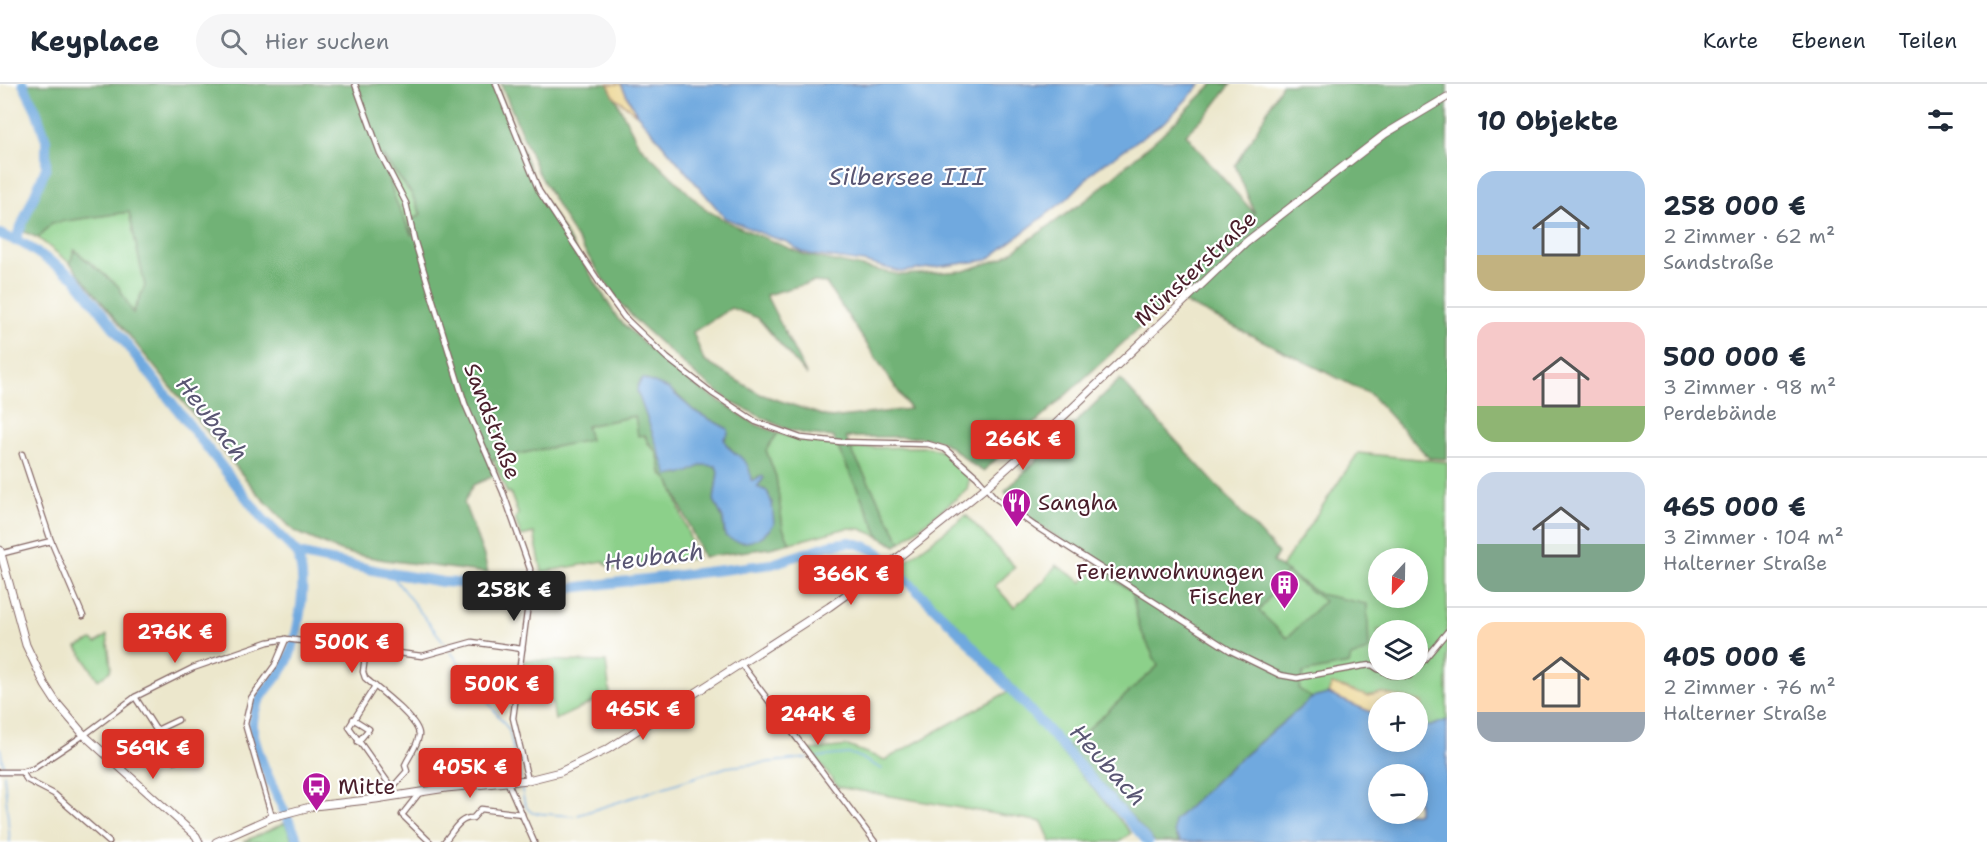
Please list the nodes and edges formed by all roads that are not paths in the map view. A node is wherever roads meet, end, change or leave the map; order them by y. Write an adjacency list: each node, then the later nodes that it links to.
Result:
1 (355, 84): 12 (street, Sandstraße)
2 (496, 84): 5 (street)
3 (1447, 97): 5 (main road, Münsterstraße)
4 (22, 454): 6 (street)
5 (985, 488): 14 (main road, Münsterstraße); 15 (street)
6 (51, 541): 7 (street); 8 (street)
7 (0, 553): 21 (main road)
8 (83, 616)
9 (1447, 632): 13 (street)
10 (288, 640): 11 (street); 17 (street); 31 (street)
11 (366, 649): 12 (street); 16 (street)
12 (522, 649): 26 (street, Sandstraße)
13 (1428, 655)
14 (741, 664): 26 (main road, Münsterstraße); 38 (street)
15 (1368, 665)
16 (375, 686): 18 (street); 28 (street)
17 (135, 697): 20 (street); 21 (street)
18 (353, 719): 22 (street); 22 (street)
19 (178, 720): 20 (street)
20 (157, 730): 23 (street)
21 (84, 735): 25 (street); 33 (main road)
22 (358, 742): 28 (street)
23 (176, 761)
24 (0, 772): 25 (street)
25 (22, 772): 32 (street)
26 (527, 780): 27 (main road, Münsterstraße)
27 (508, 783): 29 (main road, Münsterstraße); 30 (street)
28 (393, 792): 29 (main road, Münsterstraße); 31 (main road, Münsterstraße)
29 (420, 792): 35 (street)
30 (522, 814): 36 (street); 37 (street)
31 (275, 816): 34 (main road, Münsterstraße)
32 (109, 842)
33 (200, 842)
34 (216, 842)
35 (430, 842)
36 (444, 842)
37 (534, 842)
38 (875, 842)

